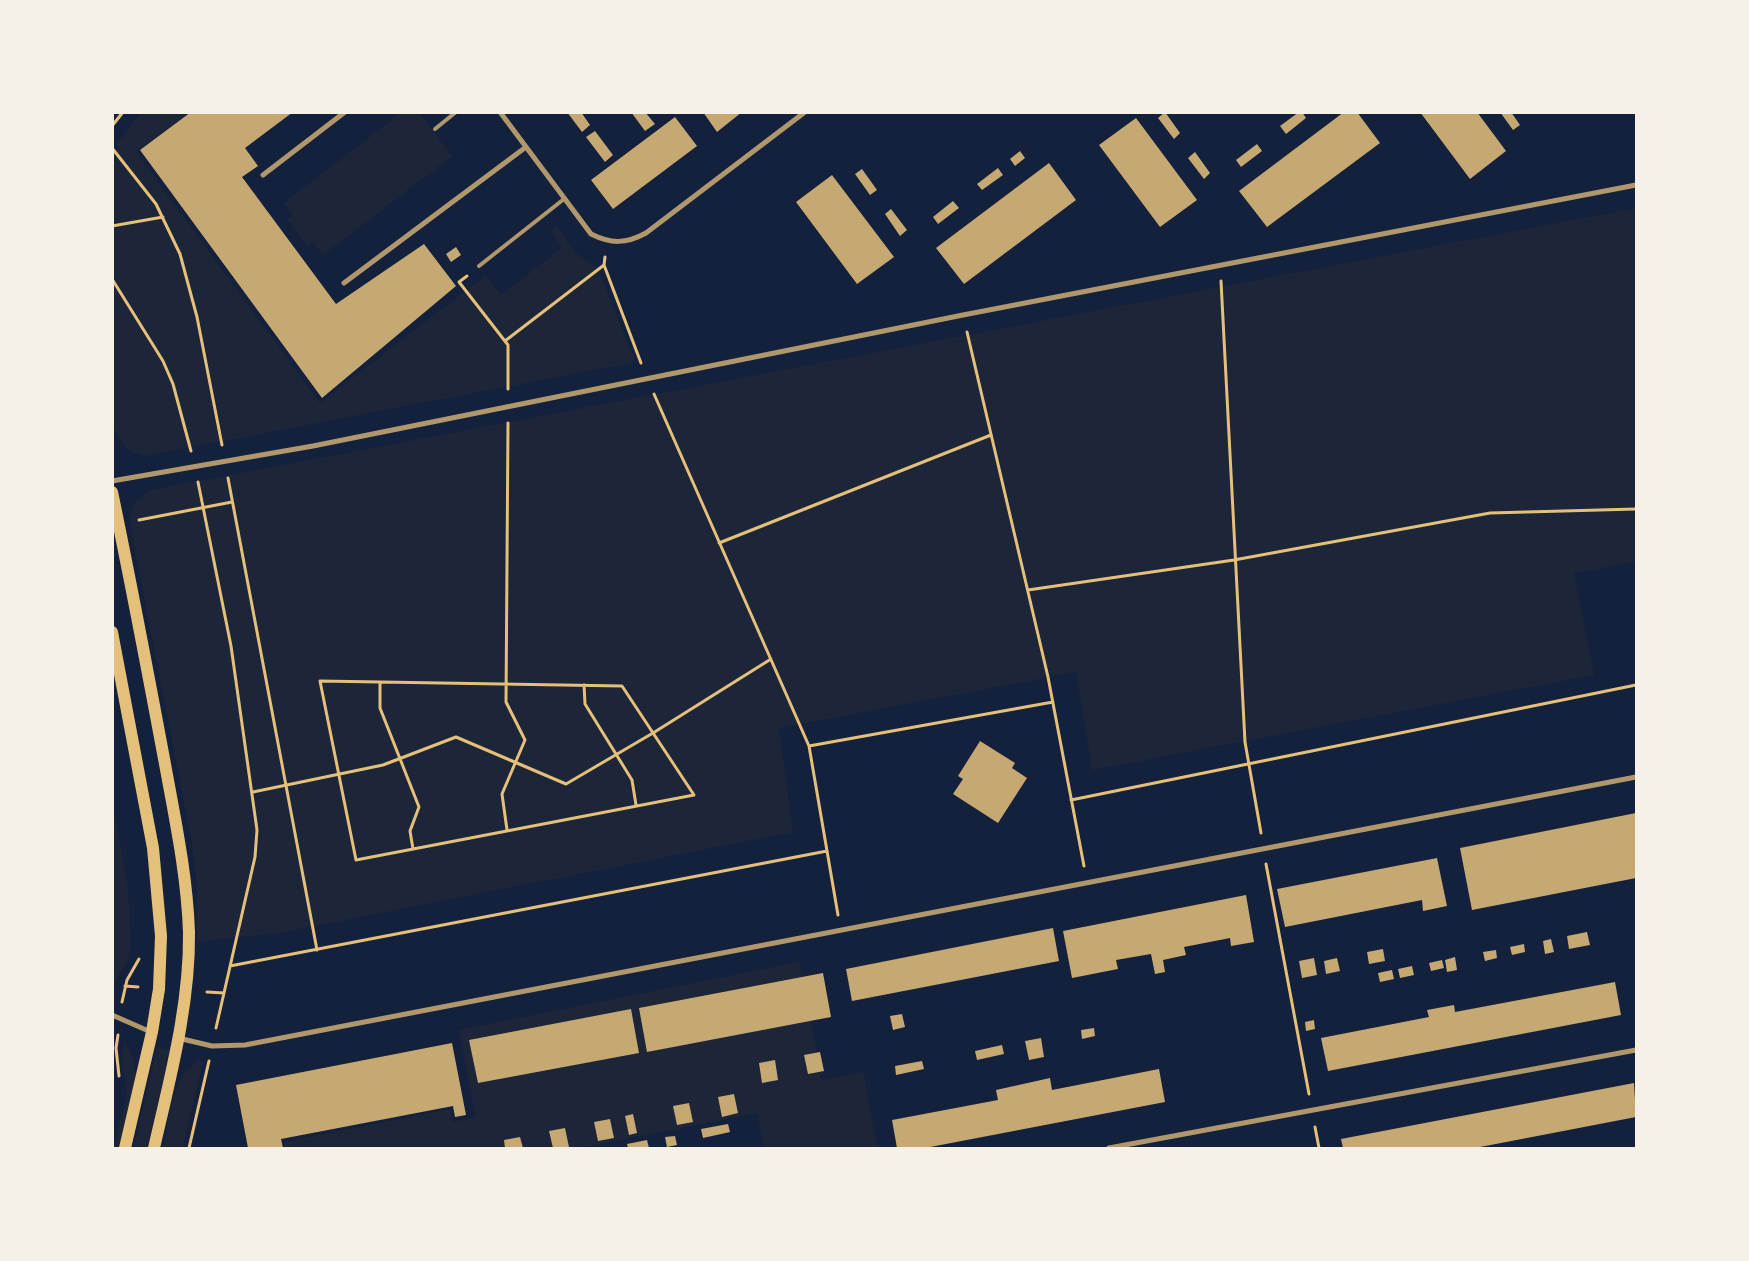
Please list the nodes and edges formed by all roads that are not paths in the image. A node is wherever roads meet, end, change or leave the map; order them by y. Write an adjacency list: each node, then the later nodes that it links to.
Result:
1 (345, 112): 7 (street)
2 (456, 112): 5 (lane)
3 (500, 112): 6 (street)
4 (805, 112): 9 (street)
5 (435, 129)
6 (526, 147): 9 (street); 11 (street)
7 (263, 175)
8 (1636, 185): 12 (street)
9 (564, 199): 10 (lane)
10 (480, 266)
11 (344, 284)
12 (112, 481)
13 (112, 492): 18 (main road)
14 (112, 632): 17 (main road)
15 (1636, 778): 18 (street)
16 (112, 1015): 17 (street)
17 (152, 1032): 20 (main road)
18 (178, 1038): 21 (main road)
19 (1636, 1050): 22 (street)
20 (125, 1148)
21 (154, 1148)
22 (1109, 1148)

